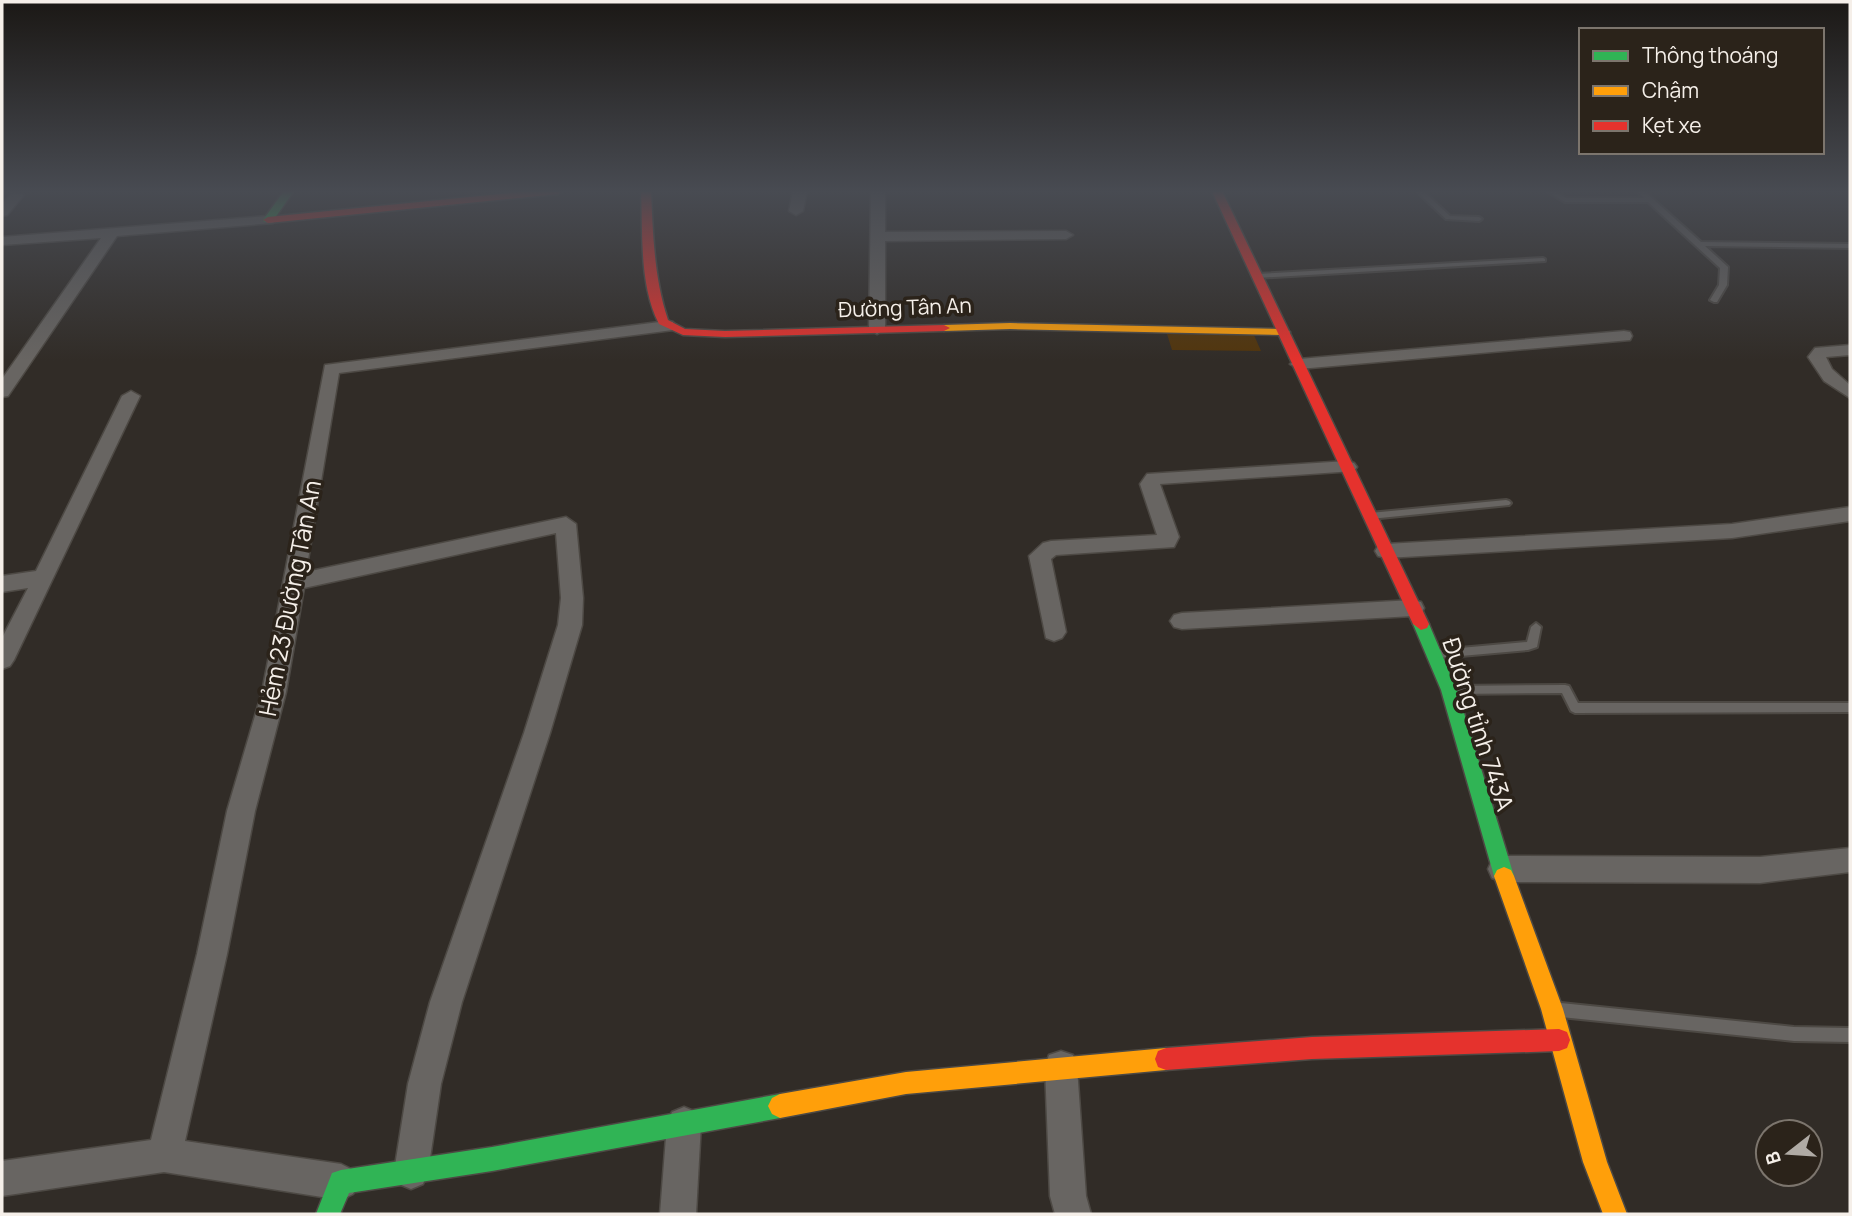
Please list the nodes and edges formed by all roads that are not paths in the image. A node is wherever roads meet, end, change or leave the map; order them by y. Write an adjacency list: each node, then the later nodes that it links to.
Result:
1 (102, 248): 15 (street)
2 (651, 248): 9 (street)
3 (877, 248): 10 (street)
4 (1244, 248): 7 (street, Đường tỉnh 743A)
5 (1706, 248): 8 (lane)
6 (1543, 260): 7 (lane)
7 (1257, 276): 11 (street, Đường tỉnh 743A)
8 (1714, 300)
9 (667, 326): 10 (street, Đường Tân An); 24 (street, Hẻm 23 Đường Tân An)
10 (877, 329): 11 (street, Đường Tân An)
11 (1283, 332): 14 (street, Đường tỉnh 743A)
12 (1624, 336): 14 (street)
13 (1850, 350): 16 (street)
14 (1299, 364): 18 (street, Đường tỉnh 743A)
15 (2, 392)
16 (1850, 393)
17 (131, 396): 23 (street)
18 (1347, 467): 21 (street, Đường tỉnh 743A); 29 (street)
19 (1506, 503): 21 (lane)
20 (1850, 514): 22 (street)
21 (1370, 516): 22 (street, Đường tỉnh 743A)
22 (1387, 551): 26 (street, Đường tỉnh 743A)
23 (44, 578): 25 (street); 31 (street)
24 (294, 582): 41 (street, Hẻm 23 Đường Tân An); 42 (street)
25 (2, 584)
26 (1413, 608): 27 (street); 30 (street, Đường tỉnh 743A)
27 (1182, 621)
28 (1536, 627): 30 (lane)
29 (1054, 632)
30 (1435, 654): 32 (street, Đường tỉnh 743A)
31 (2, 660)
32 (1449, 690): 33 (lane); 35 (street, Đường tỉnh 743A)
33 (1850, 708)
34 (1850, 860): 35 (street)
35 (1502, 869): 36 (street, Đường tỉnh 743A)
36 (1552, 1009): 37 (lane); 38 (street, Đường tỉnh 743A)
37 (1850, 1035)
38 (1559, 1040): 39 (street); 48 (street, Đường tỉnh 743A)
39 (1061, 1067): 40 (street); 47 (street)
40 (684, 1124): 42 (street); 46 (street)
41 (164, 1155): 43 (street); 44 (street)
42 (411, 1171): 44 (street)
43 (2, 1179)
44 (341, 1182): 45 (street)
45 (328, 1214)
46 (678, 1214)
47 (1073, 1214)
48 (1615, 1214)

